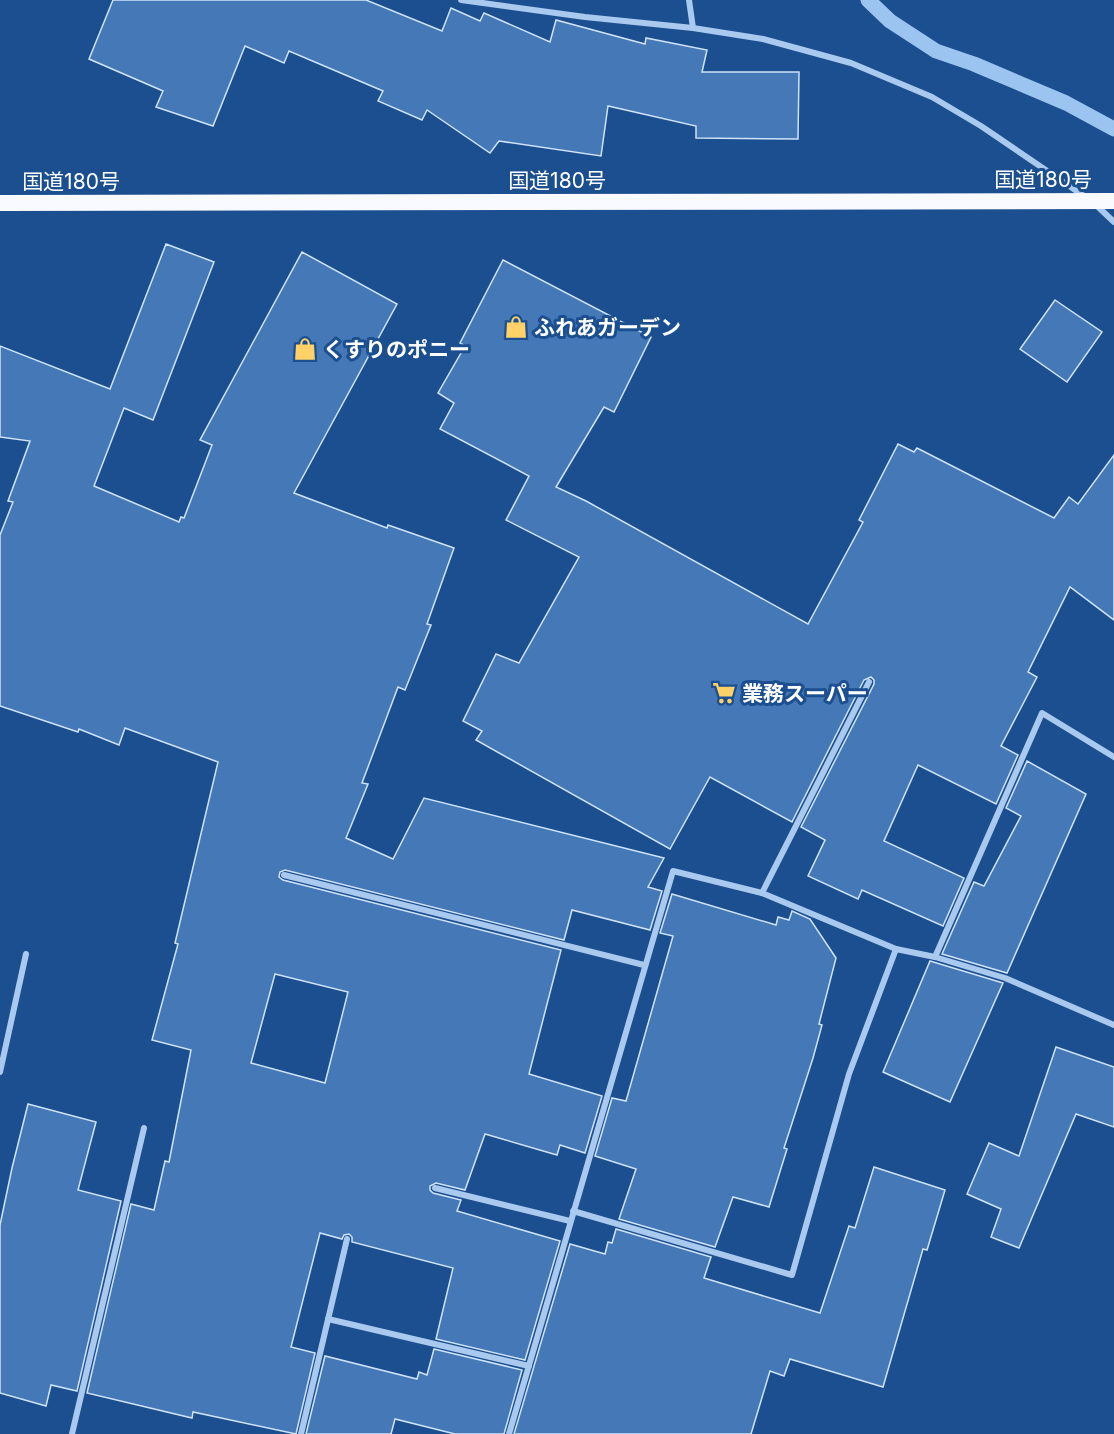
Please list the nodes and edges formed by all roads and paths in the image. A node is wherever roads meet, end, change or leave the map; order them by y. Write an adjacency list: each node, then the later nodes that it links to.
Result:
1 (461, 0): 3 (street)
2 (689, 0): 3 (street)
3 (693, 28): 4 (street)
4 (1092, 201): 5 (highway, 国道180号); 6 (highway, 国道180号); 7 (street)
5 (1114, 201)
6 (0, 203)
7 (1114, 222)
8 (869, 682): 11 (street)
9 (1114, 757): 14 (street)
10 (284, 875): 15 (street)
11 (762, 893): 12 (street); 15 (street)
12 (896, 949): 14 (street); 20 (street)
13 (26, 954): 17 (street)
14 (934, 957): 16 (street)
15 (644, 965): 20 (street)
16 (1114, 1025)
17 (0, 1072)
18 (144, 1128): 25 (street)
19 (435, 1188): 21 (street)
20 (573, 1211): 21 (street)
21 (570, 1221): 24 (street)
22 (347, 1239): 23 (street)
23 (328, 1319): 24 (street); 26 (street)
24 (529, 1366): 27 (street)
25 (72, 1434)
26 (301, 1434)
27 (509, 1434)

